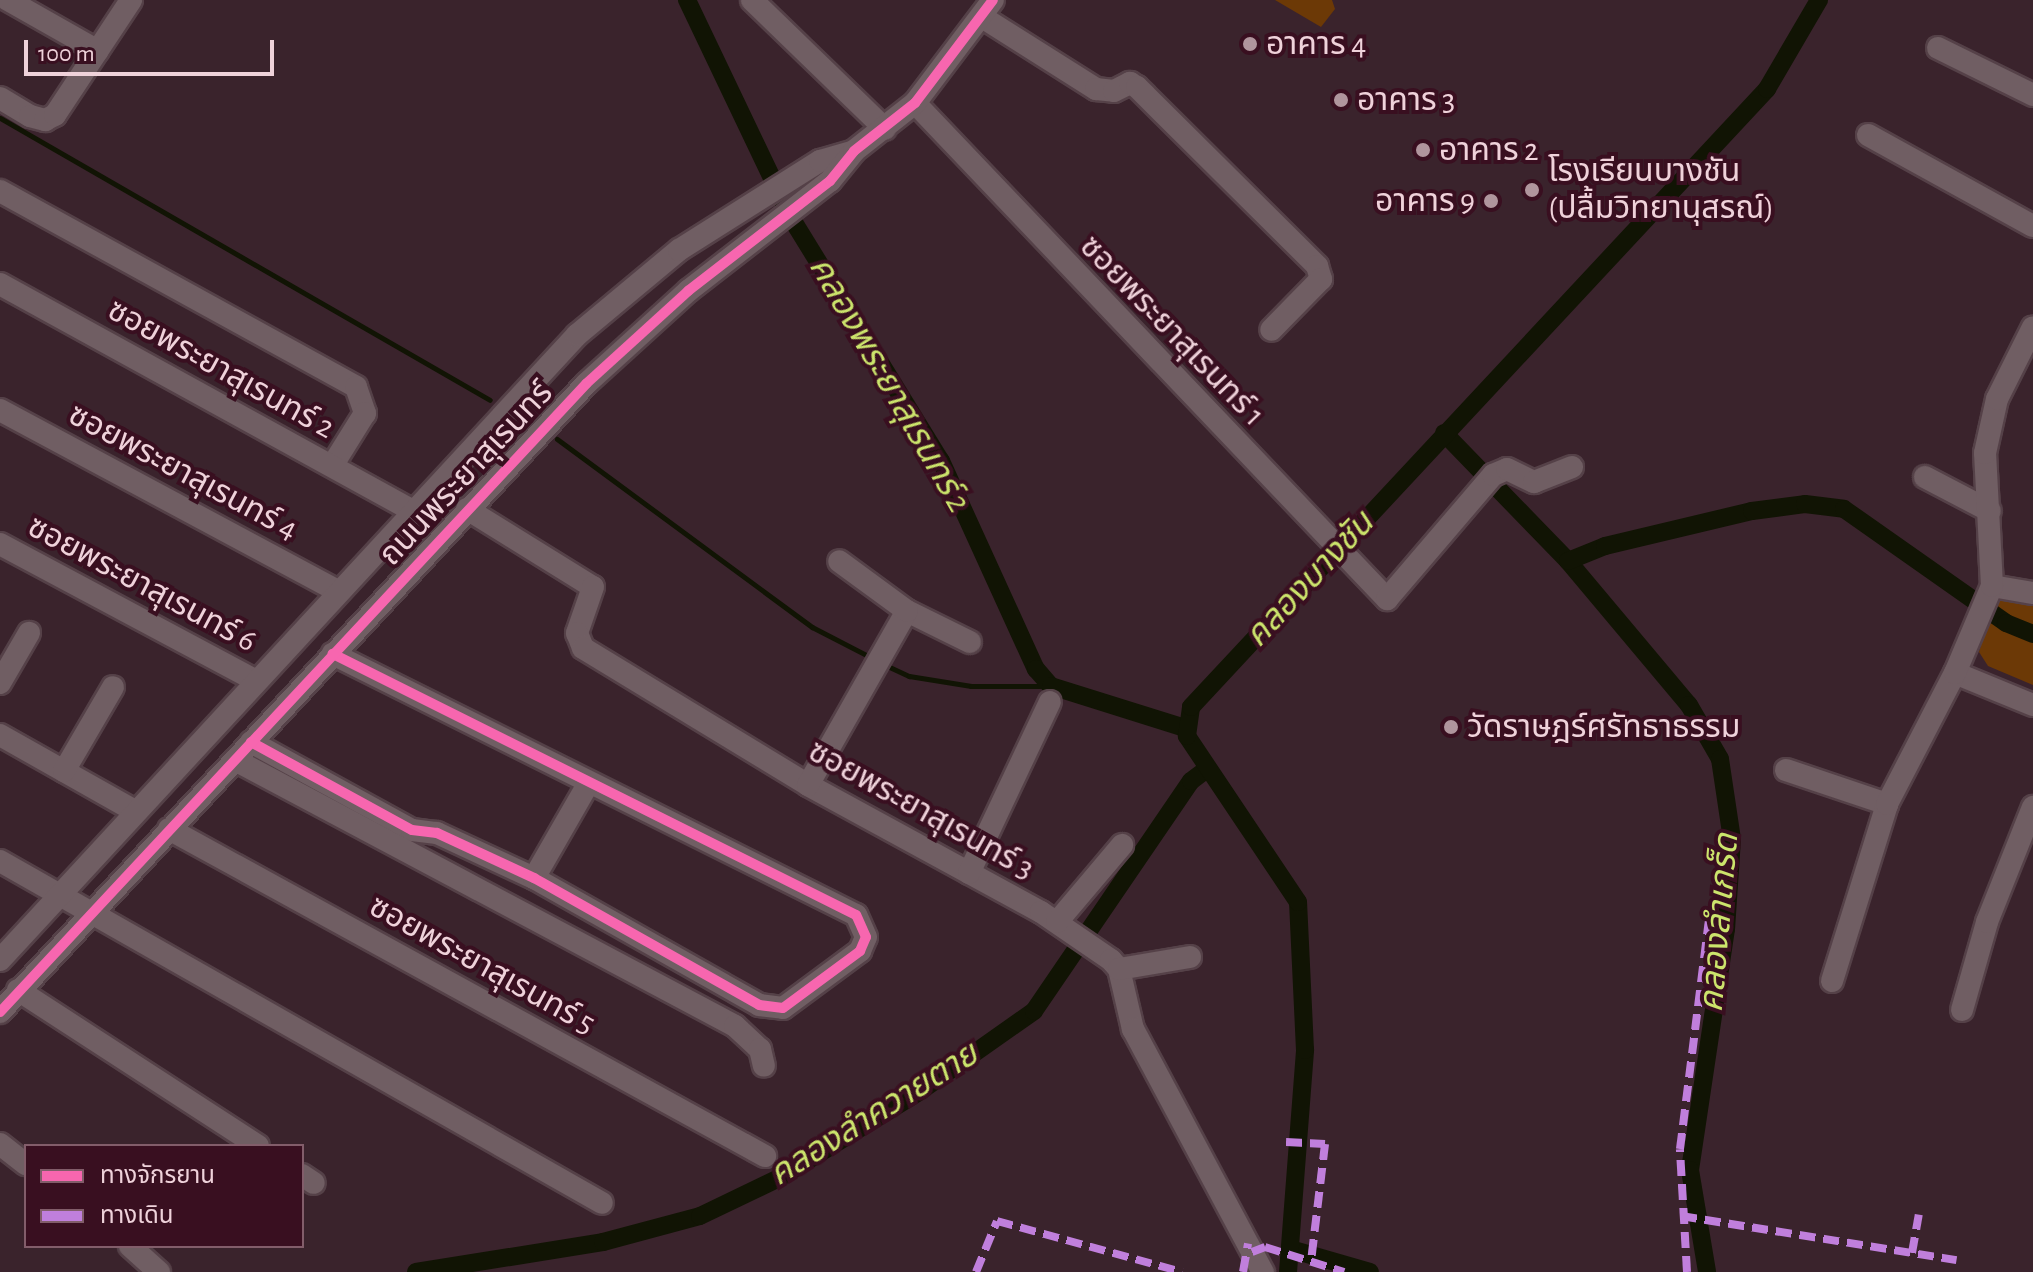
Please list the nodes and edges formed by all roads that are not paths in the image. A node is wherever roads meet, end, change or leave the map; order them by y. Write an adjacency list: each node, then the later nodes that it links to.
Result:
1 (8, 0): 6 (street)
2 (131, 0): 6 (street)
3 (752, 0): 11 (street)
4 (987, 8): 9 (street, ถนนพระยาสุเรนทร์); 16 (street)
5 (1938, 48): 7 (street)
6 (98, 51): 8 (street)
7 (2033, 95)
8 (0, 98)
9 (915, 103): 11 (street, ถนนพระยาสุเรนทร์); 19 (street, ซอยพระยาสุเรนทร์ 1)
10 (1868, 135): 13 (street)
11 (870, 140): 21 (street, ถนนพระยาสุเรนทร์); 22 (street, ถนนพระยาสุเรนทร์)
12 (0, 191): 18 (street)
13 (2033, 226)
14 (0, 284): 18 (street, ซอยพระยาสุเรนทร์ 2)
15 (2033, 327): 23 (street)
16 (1271, 330)
17 (0, 410): 26 (street, ซอยพระยาสุเรนทร์ 4)
18 (332, 466): 22 (street, ซอยพระยาสุเรนทร์ 2)
19 (1572, 467)
20 (1925, 477): 23 (street)
21 (467, 509): 32 (street, ถนนพระยาสุเรนทร์); 45 (street, ซอยพระยาสุเรนทร์ 3)
22 (411, 510): 26 (street, ถนนพระยาสุเรนทร์)
23 (1990, 511): 28 (street)
24 (0, 544): 34 (street, ซอยพระยาสุเรนทร์ 6)
25 (839, 561): 29 (street)
26 (336, 590): 34 (street, ถนนพระยาสุเรนทร์)
27 (2033, 593): 28 (street)
28 (1986, 599): 33 (street)
29 (907, 611): 31 (street); 45 (street)
30 (29, 633): 35 (street)
31 (970, 642)
32 (333, 654): 40 (street, ถนนพระยาสุเรนทร์); 44 (street)
33 (1955, 673): 38 (street); 46 (street)
34 (255, 680): 48 (street, ถนนพระยาสุเรนทร์)
35 (0, 683)
36 (113, 687): 43 (street)
37 (1050, 702): 52 (street)
38 (2033, 705)
39 (0, 735): 43 (street)
40 (251, 742): 41 (street, ถนนพระยาสุเรนทร์); 53 (street)
41 (235, 760): 49 (street, ถนนพระยาสุเรนทร์); 64 (street)
42 (1786, 770): 46 (street)
43 (64, 771): 48 (street)
44 (588, 784): 53 (street); 53 (street)
45 (808, 785): 52 (street, ซอยพระยาสุเรนทร์ 3)
46 (1887, 804): 60 (street)
47 (2033, 807): 62 (street)
48 (135, 811): 54 (street, ถนนพระยาสุเรนทร์)
49 (169, 829): 55 (street, ถนนพระยาสุเรนทร์); 67 (street, ซอยพระยาสุเรนทร์ 5)
50 (1122, 845): 56 (street)
51 (0, 861): 54 (street)
52 (969, 873): 56 (street, ซอยพระยาสุเรนทร์ 3)
53 (534, 878)
54 (58, 893): 55 (street); 58 (street, ถนนพระยาสุเรนทร์)
55 (89, 911): 61 (street, ถนนพระยาสุเรนทร์); 69 (street)
56 (1060, 924): 59 (street, ซอยพระยาสุเรนทร์ 3)
57 (1190, 957): 59 (street)
58 (0, 960)
59 (1115, 964): 72 (street)
60 (1832, 981)
61 (18, 990): 63 (street, ถนนพระยาสุเรนทร์); 66 (street)
62 (1962, 1010)
63 (0, 1012)
64 (764, 1066)
65 (0, 1144): 68 (street)
66 (255, 1144)
67 (765, 1156)
68 (24, 1162)
69 (602, 1203)
70 (132, 1248): 71 (street)
71 (159, 1272)
72 (1263, 1272)

